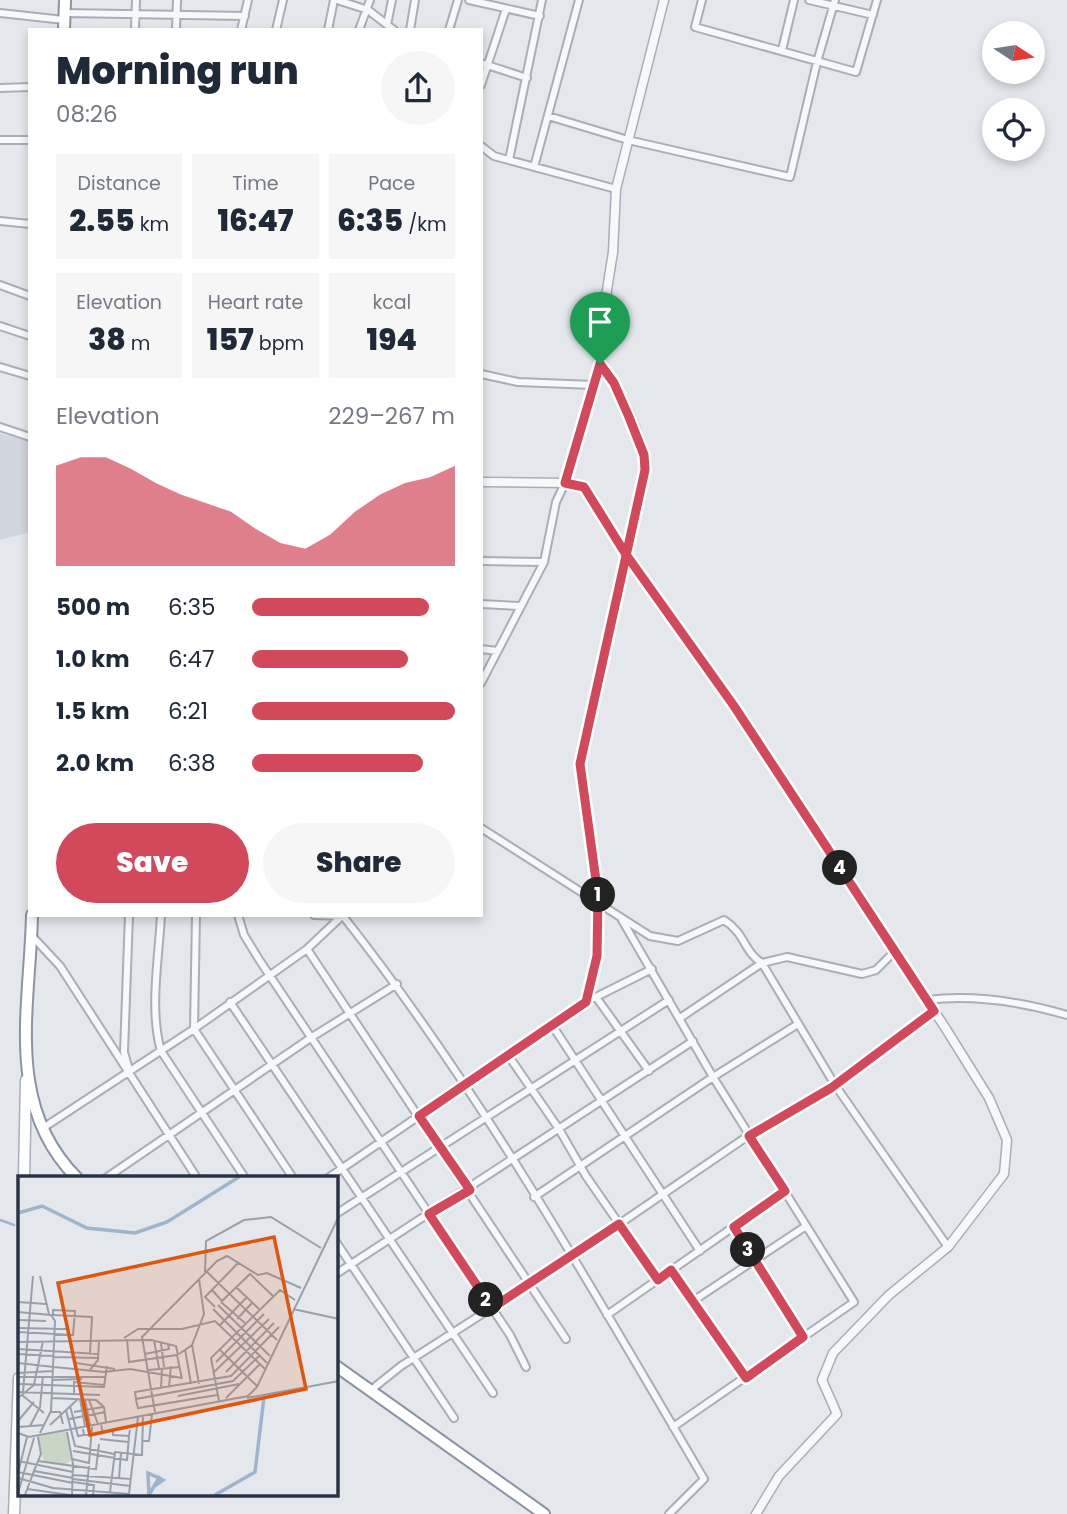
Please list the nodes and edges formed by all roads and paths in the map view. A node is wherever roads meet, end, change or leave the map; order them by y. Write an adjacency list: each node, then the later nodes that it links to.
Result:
1 (65, 0): 28 (highway)
2 (136, 0): 22 (street)
3 (177, 0): 23 (street)
4 (248, 0): 26 (street)
5 (283, 0): 33 (street)
6 (335, 0): 21 (street); 34 (street)
7 (370, 0): 21 (street)
8 (392, 0): 29 (street)
9 (415, 0): 37 (street)
10 (458, 0): 38 (street)
11 (469, 0): 20 (street)
12 (542, 0): 27 (street)
13 (579, 0): 45 (street)
14 (664, 0): 48 (street)
15 (702, 0): 39 (street)
16 (794, 0): 39 (street)
17 (808, 0): 19 (street)
18 (877, 0): 25 (street)
19 (834, 3): 25 (street); 40 (street)
20 (506, 9): 27 (street); 41 (street)
21 (368, 10): 29 (street); 35 (street)
22 (136, 12): 23 (street); 28 (street); 30 (street)
23 (177, 12): 26 (street); 31 (street)
24 (0, 13): 28 (street)
25 (873, 15): 40 (street)
26 (244, 16): 32 (street)
27 (540, 16): 42 (street)
28 (64, 21)
29 (387, 25): 36 (street)
30 (135, 28)
31 (176, 28)
32 (241, 28)
33 (276, 28)
34 (328, 28)
35 (360, 28)
36 (391, 28)
37 (410, 28)
38 (450, 28)
39 (782, 50): 40 (street)
40 (817, 62): 48 (street)
41 (485, 64): 42 (street)
42 (527, 78): 50 (street)
43 (28, 87): 44 (street)
44 (0, 88)
45 (548, 116): 48 (street); 51 (street)
46 (0, 140): 47 (street)
47 (28, 140)
48 (628, 140): 52 (street)
49 (483, 148): 50 (street)
50 (509, 160): 51 (street)
51 (534, 167): 52 (street)
52 (616, 189): 59 (street)
53 (0, 221): 54 (street)
54 (28, 224)
55 (0, 285): 56 (street)
56 (28, 295)
57 (0, 326): 58 (street)
58 (28, 335)
59 (600, 364): 63 (street); 68 (street)
60 (0, 368): 62 (street)
61 (483, 374): 63 (street)
62 (28, 375)
63 (594, 385): 67 (street)
64 (0, 427): 65 (street)
65 (28, 436)
66 (483, 482): 67 (street)
67 (565, 483): 68 (street); 70 (street)
68 (625, 553): 77 (street); 88 (street)
69 (483, 561): 70 (street)
70 (544, 562): 72 (street)
71 (483, 604): 72 (street)
72 (519, 606): 74 (street)
73 (483, 649): 74 (street)
74 (497, 651): 75 (street)
75 (483, 678)
76 (483, 829): 77 (street)
77 (598, 905): 85 (street); 97 (street)
78 (32, 917): 86 (highway)
79 (129, 917): 112 (street)
80 (161, 917): 108 (street)
81 (196, 917): 104 (street)
82 (239, 917): 91 (street)
83 (342, 917): 87 (street)
84 (344, 917): 92 (street)
85 (621, 919): 89 (street); 90 (street)
86 (31, 935): 112 (street); 115 (highway)
87 (307, 949): 91 (street); 99 (street)
88 (894, 952): 89 (street); 95 (street)
89 (762, 963): 101 (street); 102 (street)
90 (652, 969): 93 (street); 94 (street)
91 (269, 974): 96 (street); 106 (street)
92 (397, 984): 99 (street); 116 (street)
93 (596, 997): 97 (street); 105 (street)
94 (669, 1000): 101 (street); 105 (street)
95 (927, 1000): 98 (street); 100 (street)
96 (230, 1002): 104 (street); 111 (street)
97 (586, 1002): 103 (street)
98 (934, 1011): 117 (street); 154 (street)
99 (351, 1012): 106 (street); 122 (street)
100 (1067, 1015)
101 (680, 1018): 107 (street)
102 (798, 1024): 114 (street); 117 (street)
103 (552, 1025): 109 (street); 110 (street)
104 (194, 1029): 108 (street); 119 (street)
105 (620, 1031): 110 (street); 113 (street)
106 (312, 1037): 111 (street); 129 (street)
107 (693, 1041): 113 (street); 114 (street)
108 (161, 1051): 112 (street); 121 (street)
109 (508, 1055): 116 (street); 118 (street)
110 (574, 1060): 118 (street); 120 (street)
111 (274, 1066): 119 (street); 133 (street)
112 (130, 1071): 124 (street); 126 (street)
113 (649, 1071): 120 (street)
114 (713, 1077): 127 (street); 128 (street)
115 (26, 1079): 124 (highway); 135 (main road)
116 (465, 1084): 122 (street); 123 (street)
117 (835, 1085): 128 (street); 154 (street)
118 (531, 1088): 123 (street); 125 (street)
119 (235, 1091): 121 (street); 140 (street)
120 (601, 1101): 125 (street); 127 (street)
121 (203, 1112): 126 (street); 139 (street)
122 (419, 1116): 129 (street); 130 (street)
123 (485, 1117): 130 (street); 131 (street)
124 (41, 1129): 136 (highway)
125 (559, 1129): 131 (street); 132 (street)
126 (169, 1133): 137 (street); 138 (street)
127 (625, 1136): 132 (street); 144 (street)
128 (749, 1136): 143 (street); 144 (street)
129 (381, 1142): 133 (street); 134 (street)
130 (439, 1146): 134 (street); 142 (street)
131 (513, 1162): 142 (street); 146 (street)
132 (579, 1166): 146 (street); 149 (street)
133 (341, 1169): 141 (street); 145 (street)
134 (401, 1171): 145 (street); 148 (street)
135 (24, 1176)
136 (76, 1176)
137 (109, 1176)
138 (196, 1176)
139 (244, 1176)
140 (292, 1176)
141 (331, 1176)
142 (470, 1190): 148 (street); 162 (street)
143 (785, 1191): 150 (street); 151 (street)
144 (663, 1194): 149 (street); 155 (street)
145 (361, 1197): 147 (street); 152 (street)
146 (534, 1197): 156 (street)
147 (338, 1213)
148 (429, 1214): 152 (street); 164 (street)
149 (619, 1224): 156 (street); 161 (street)
150 (806, 1226): 157 (street); 167 (street)
151 (734, 1227): 155 (street); 157 (street)
152 (389, 1239): 158 (street); 166 (street)
153 (338, 1245): 158 (street)
154 (948, 1247): 181 (street)
155 (700, 1251): 159 (street)
156 (571, 1257): 162 (street); 165 (street)
157 (754, 1260): 163 (street); 167 (street)
158 (351, 1265): 160 (street); 169 (street)
159 (671, 1270): 161 (street); 163 (street)
160 (338, 1273)
161 (658, 1280): 165 (street)
162 (531, 1283): 164 (street); 168 (street)
163 (692, 1301): 172 (street)
164 (492, 1308): 166 (street); 171 (street)
165 (607, 1315): 177 (street)
166 (451, 1332): 169 (street); 174 (street)
167 (803, 1337): 172 (street)
168 (566, 1339)
169 (414, 1359): 173 (street); 176 (street)
170 (338, 1367): 173 (highway)
171 (526, 1367)
172 (746, 1378): 177 (street)
173 (371, 1390): 179 (highway)
174 (493, 1393)
175 (18, 1405): 178 (main road)
176 (454, 1418)
177 (673, 1427): 180 (street)
178 (14, 1514)
179 (544, 1514)
180 (669, 1514)
181 (756, 1514)

